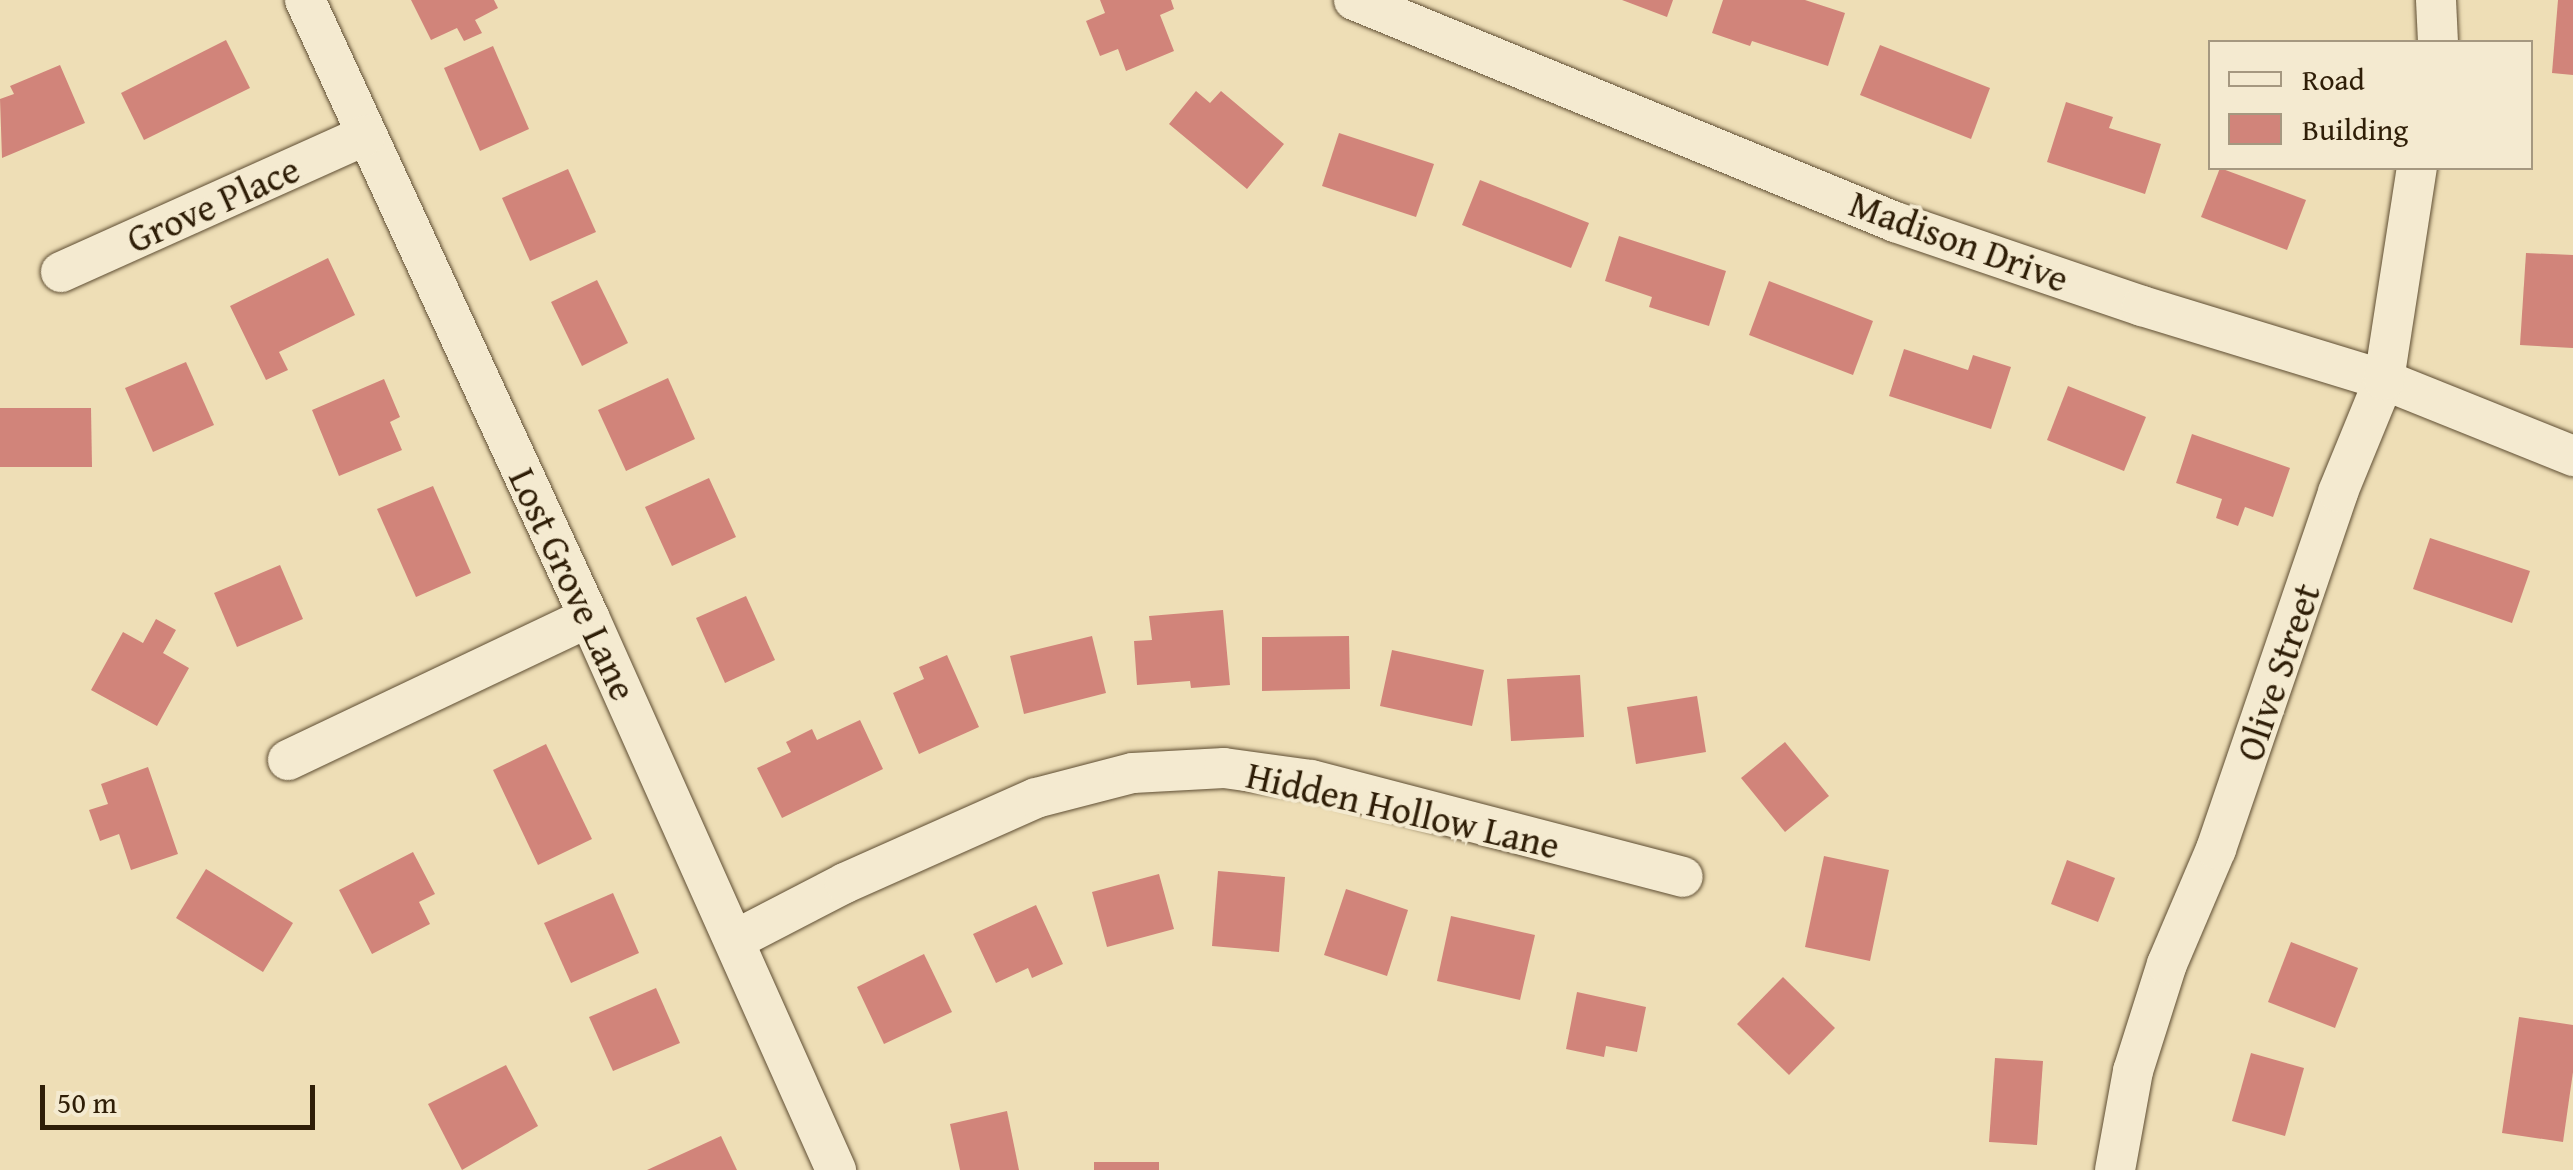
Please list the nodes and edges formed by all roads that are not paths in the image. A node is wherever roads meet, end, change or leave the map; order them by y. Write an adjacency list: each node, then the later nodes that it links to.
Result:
1 (305, 0): 5 (street, Lost Grove Lane)
2 (1354, 0): 8 (street, Madison Drive)
3 (2436, 0): 4 (street)
4 (2438, 40)
5 (366, 135): 7 (street, Grove Place); 10 (street, Lost Grove Lane)
6 (2417, 170): 8 (street, Olive Street)
7 (61, 272)
8 (2384, 380): 9 (street, Madison Drive); 15 (street, Olive Street)
9 (2573, 456)
10 (589, 617): 11 (street); 13 (street, Lost Grove Lane)
11 (288, 760)
12 (1683, 878): 13 (street, Hidden Hollow Lane)
13 (734, 940): 14 (street, Lost Grove Lane)
14 (836, 1170)
15 (2115, 1170)

